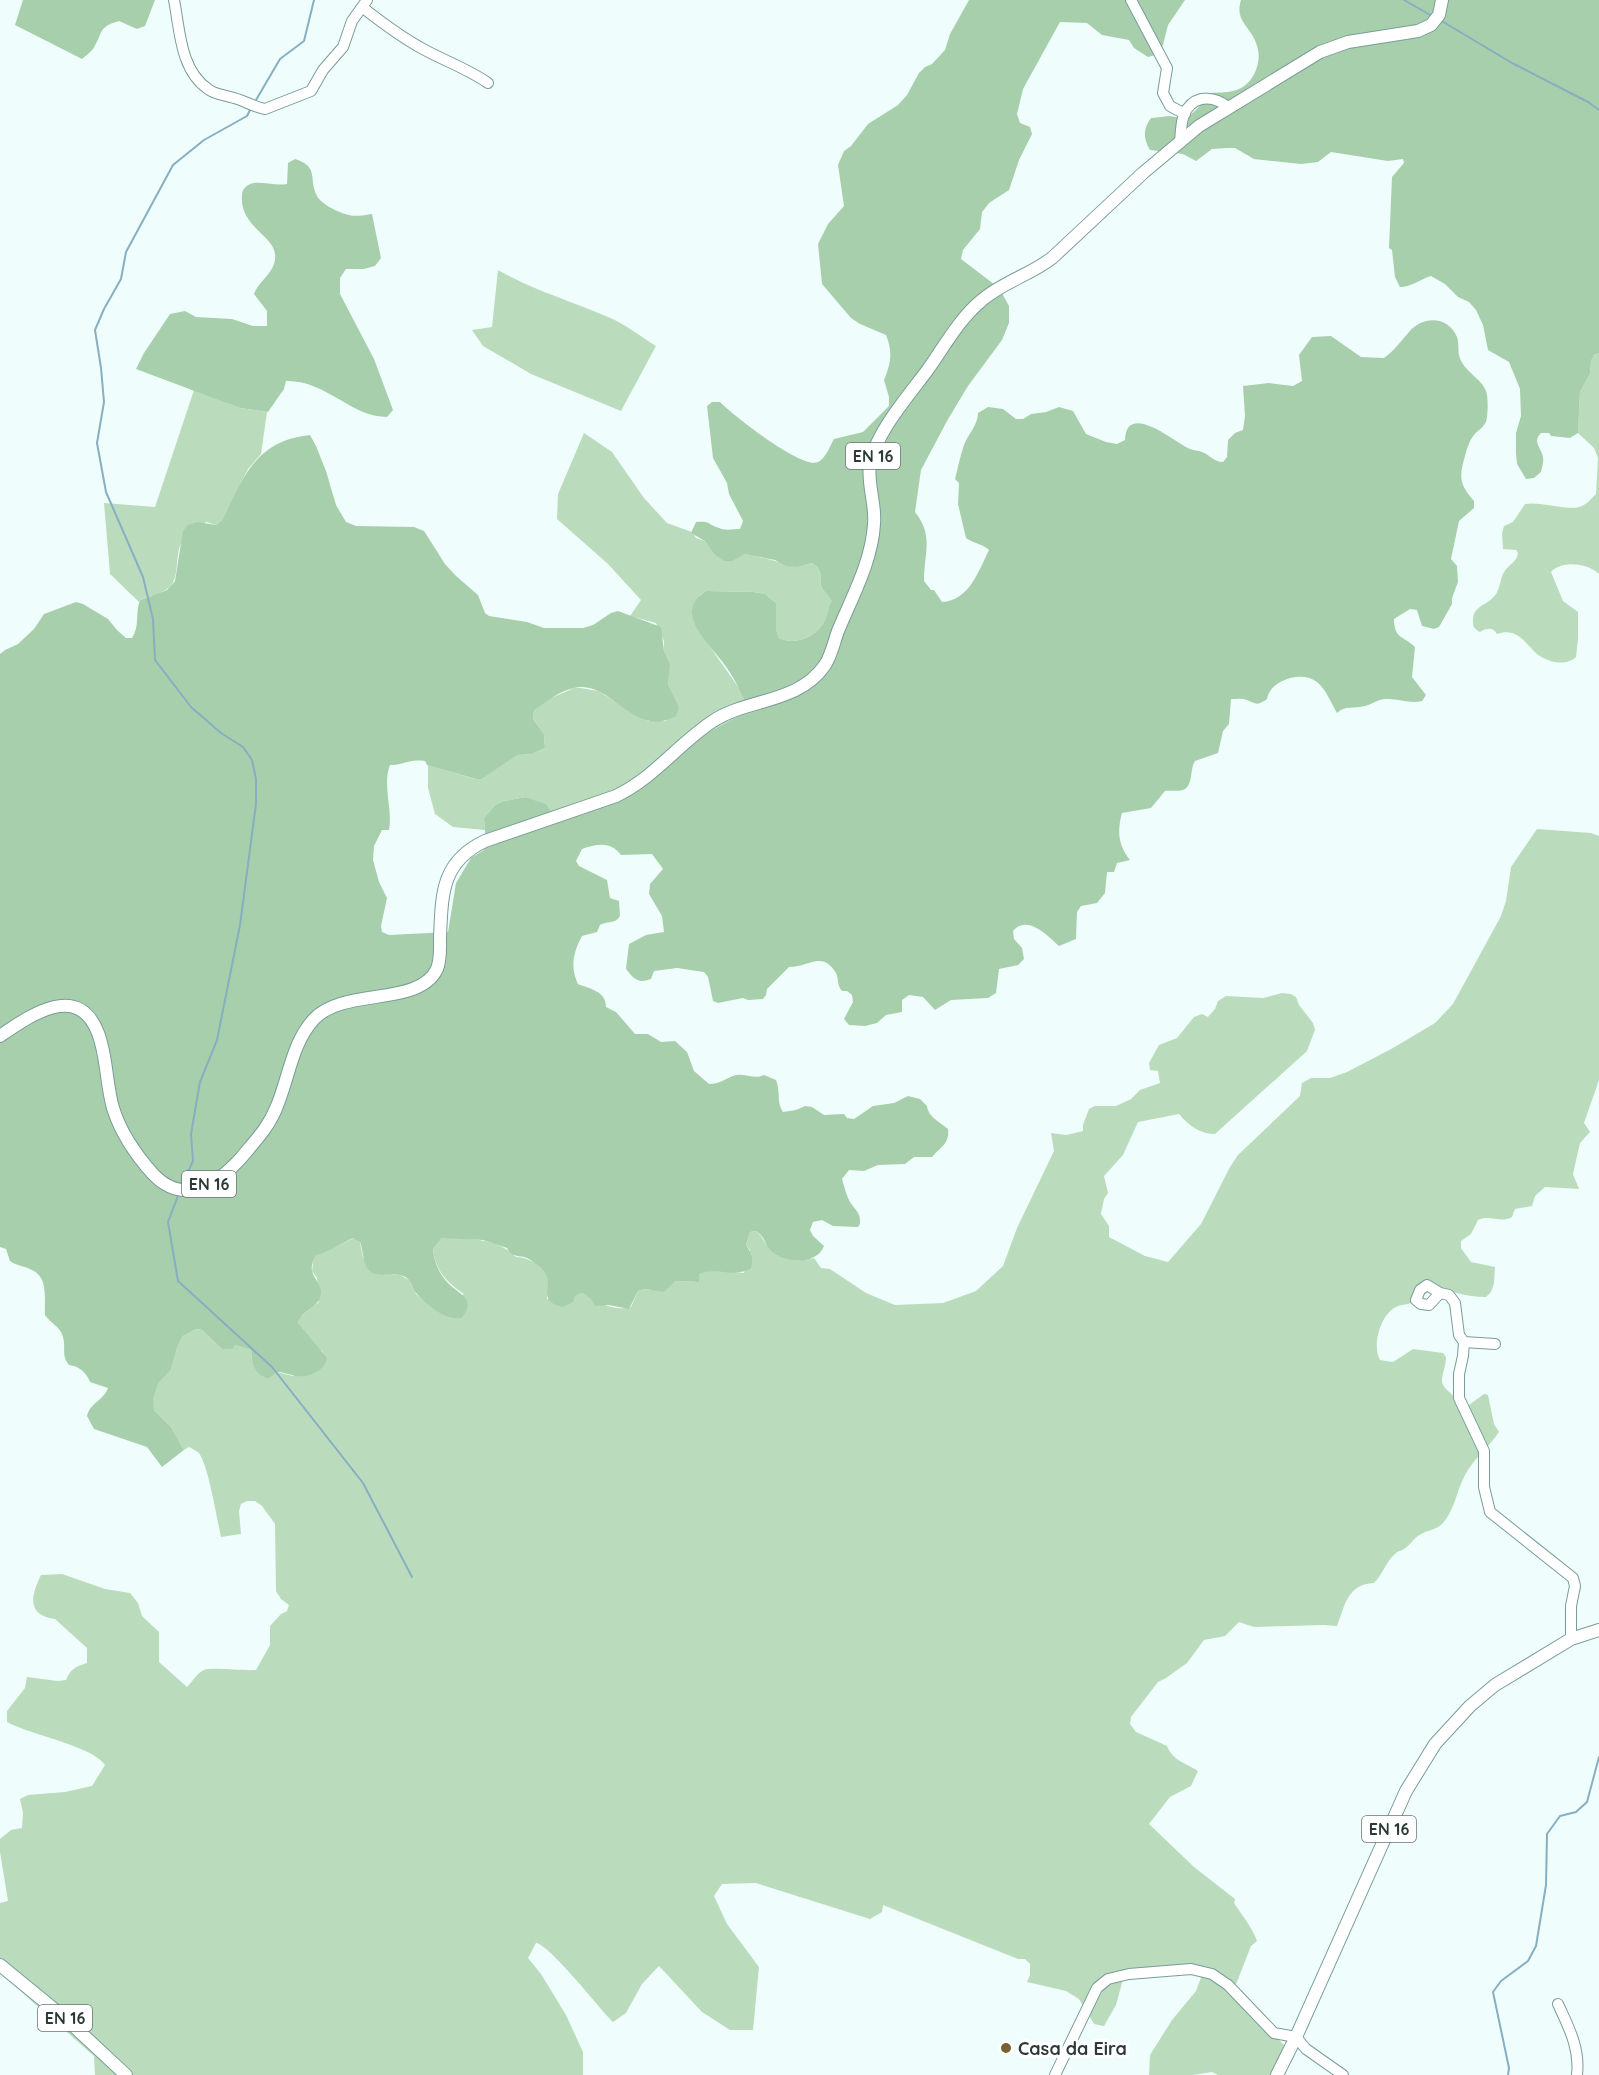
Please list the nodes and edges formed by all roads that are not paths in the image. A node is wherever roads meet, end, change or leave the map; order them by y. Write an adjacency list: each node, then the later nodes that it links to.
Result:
1 (174, 0): 4 (street)
2 (1131, 0): 7 (street)
3 (1442, 0): 6 (main road, EN 16)
4 (364, 3): 5 (street)
5 (489, 83)
6 (1228, 107): 7 (street); 8 (main road, EN 16)
7 (1185, 114): 8 (street)
8 (1180, 141): 9 (main road, EN 16)
9 (0, 1036)
10 (1440, 1293): 11 (street)
11 (1464, 1342): 12 (street); 14 (street)
12 (1495, 1344)
13 (1599, 1630): 14 (main road, EN 16)
14 (1571, 1639): 17 (main road, EN 16)
15 (0, 1965): 18 (main road, EN 16)
16 (1558, 2004): 22 (street)
17 (1296, 2037): 19 (street); 20 (main road, EN 16); 21 (street)
18 (126, 2075)
19 (1055, 2075)
20 (1277, 2075)
21 (1343, 2075)
22 (1577, 2075)

